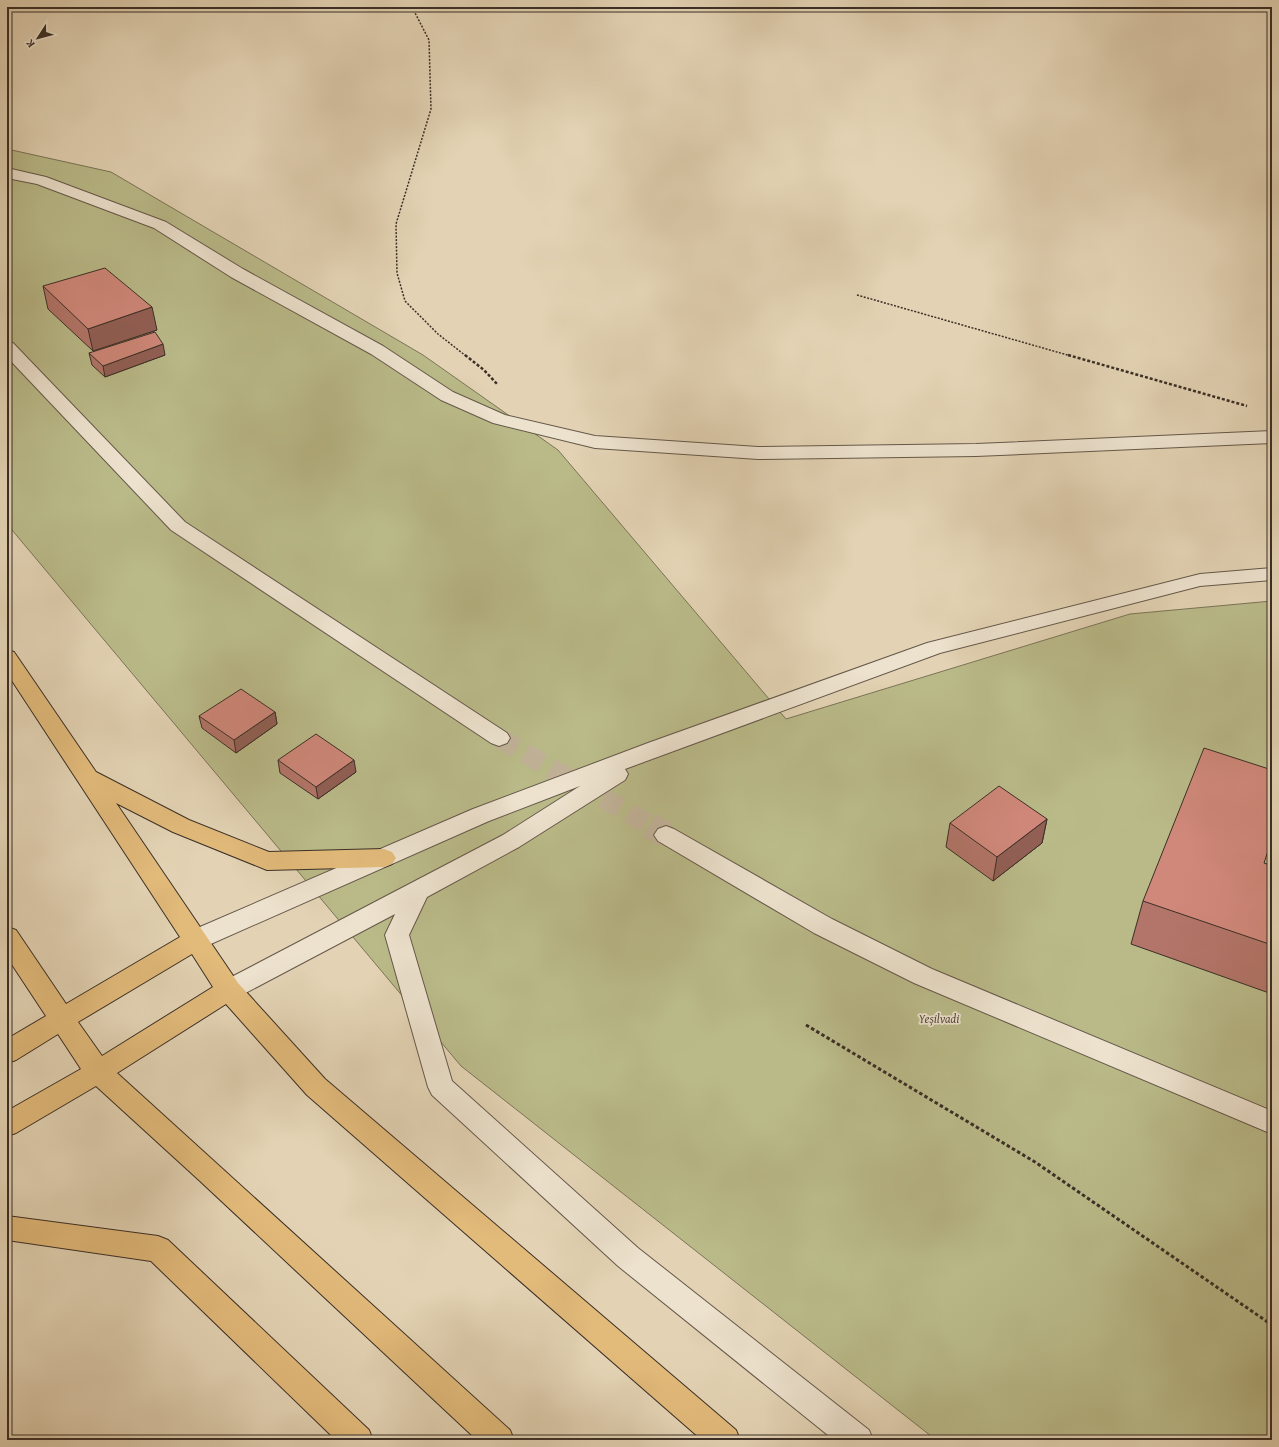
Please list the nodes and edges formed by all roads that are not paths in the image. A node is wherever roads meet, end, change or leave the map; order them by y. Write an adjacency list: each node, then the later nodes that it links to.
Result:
1 (7, 173): 3 (street)
2 (7, 347): 6 (street)
3 (1272, 437)
4 (1272, 574): 7 (street)
5 (7, 657): 8 (main road)
6 (499, 738)
7 (656, 749): 10 (street); 11 (street)
8 (86, 777): 10 (main road); 13 (main road)
9 (666, 835): 18 (street)
10 (384, 858): 13 (street)
11 (416, 891): 14 (street); 24 (street)
12 (7, 937): 15 (main road)
13 (194, 940): 14 (main road); 15 (main road)
14 (229, 990): 17 (main road); 23 (main road)
15 (62, 1019): 16 (main road); 17 (main road)
16 (7, 1052)
17 (98, 1072): 19 (main road); 22 (main road)
18 (1272, 1123)
19 (7, 1126)
20 (7, 1228): 21 (main road)
21 (358, 1440)
22 (499, 1440)
23 (725, 1440)
24 (858, 1440)

